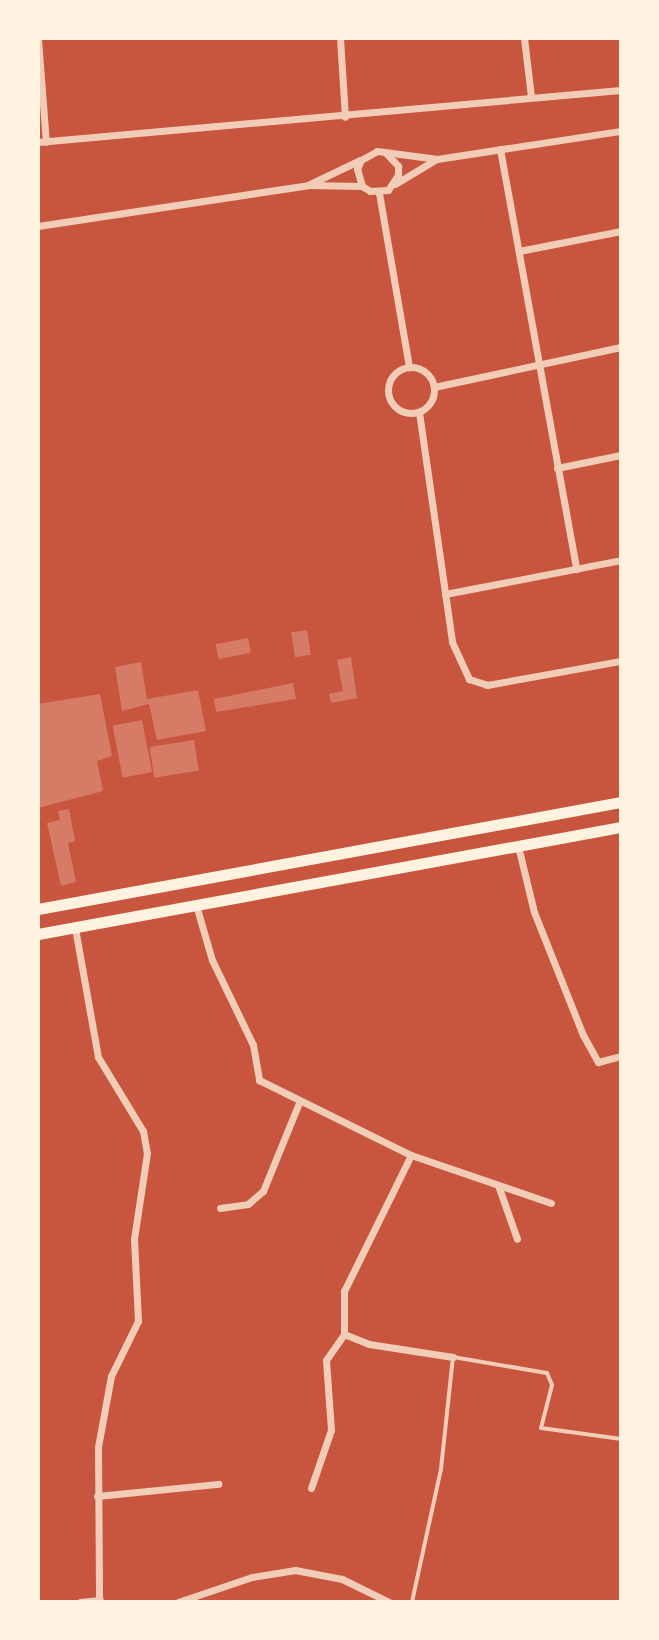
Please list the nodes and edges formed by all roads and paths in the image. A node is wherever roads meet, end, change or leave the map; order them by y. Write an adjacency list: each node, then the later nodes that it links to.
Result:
1 (352, 38): 4 (street)
2 (524, 38): 6 (street)
3 (38, 39): 9 (street)
4 (340, 39): 7 (street)
5 (621, 90): 6 (street)
6 (531, 97): 7 (street)
7 (345, 117): 9 (street)
8 (621, 131): 10 (street)
9 (42, 142)
10 (500, 149): 12 (street); 20 (street)
11 (386, 153): 12 (street); 13 (street); 14 (street)
12 (437, 159): 14 (street)
13 (361, 160): 15 (street); 16 (street)
14 (395, 184): 17 (street)
15 (308, 185): 16 (street); 18 (street)
16 (362, 186): 17 (street)
17 (379, 193): 22 (street)
18 (38, 226)
19 (621, 231): 20 (street)
20 (519, 251): 26 (street)
21 (621, 347): 23 (street)
22 (409, 367): 23 (street); 24 (street)
23 (434, 387): 24 (street)
24 (419, 412): 29 (street)
25 (621, 455): 26 (street)
26 (557, 468): 28 (street)
27 (621, 560): 28 (street)
28 (576, 569): 29 (street)
29 (445, 594): 30 (street)
30 (621, 661)
31 (621, 802): 35 (main road)
32 (621, 827): 33 (main road)
33 (518, 846): 34 (main road); 38 (street)
34 (196, 905): 36 (main road); 39 (street)
35 (38, 909)
36 (75, 928): 37 (main road); 50 (street)
37 (38, 934)
38 (621, 1056)
39 (299, 1103): 40 (street); 43 (street)
40 (411, 1155): 41 (street); 45 (street)
41 (498, 1185): 42 (street); 44 (street)
42 (551, 1203)
43 (220, 1208)
44 (517, 1239)
45 (344, 1334): 46 (street); 49 (street)
46 (453, 1357): 47 (lane); 57 (lane)
47 (621, 1439)
48 (218, 1484): 50 (street)
49 (311, 1488)
50 (97, 1496): 52 (street)
51 (205, 1592): 54 (street); 55 (street); 56 (street)
52 (100, 1601): 53 (street)
53 (80, 1602)
54 (178, 1602)
55 (207, 1602)
56 (389, 1602)
57 (412, 1602)

